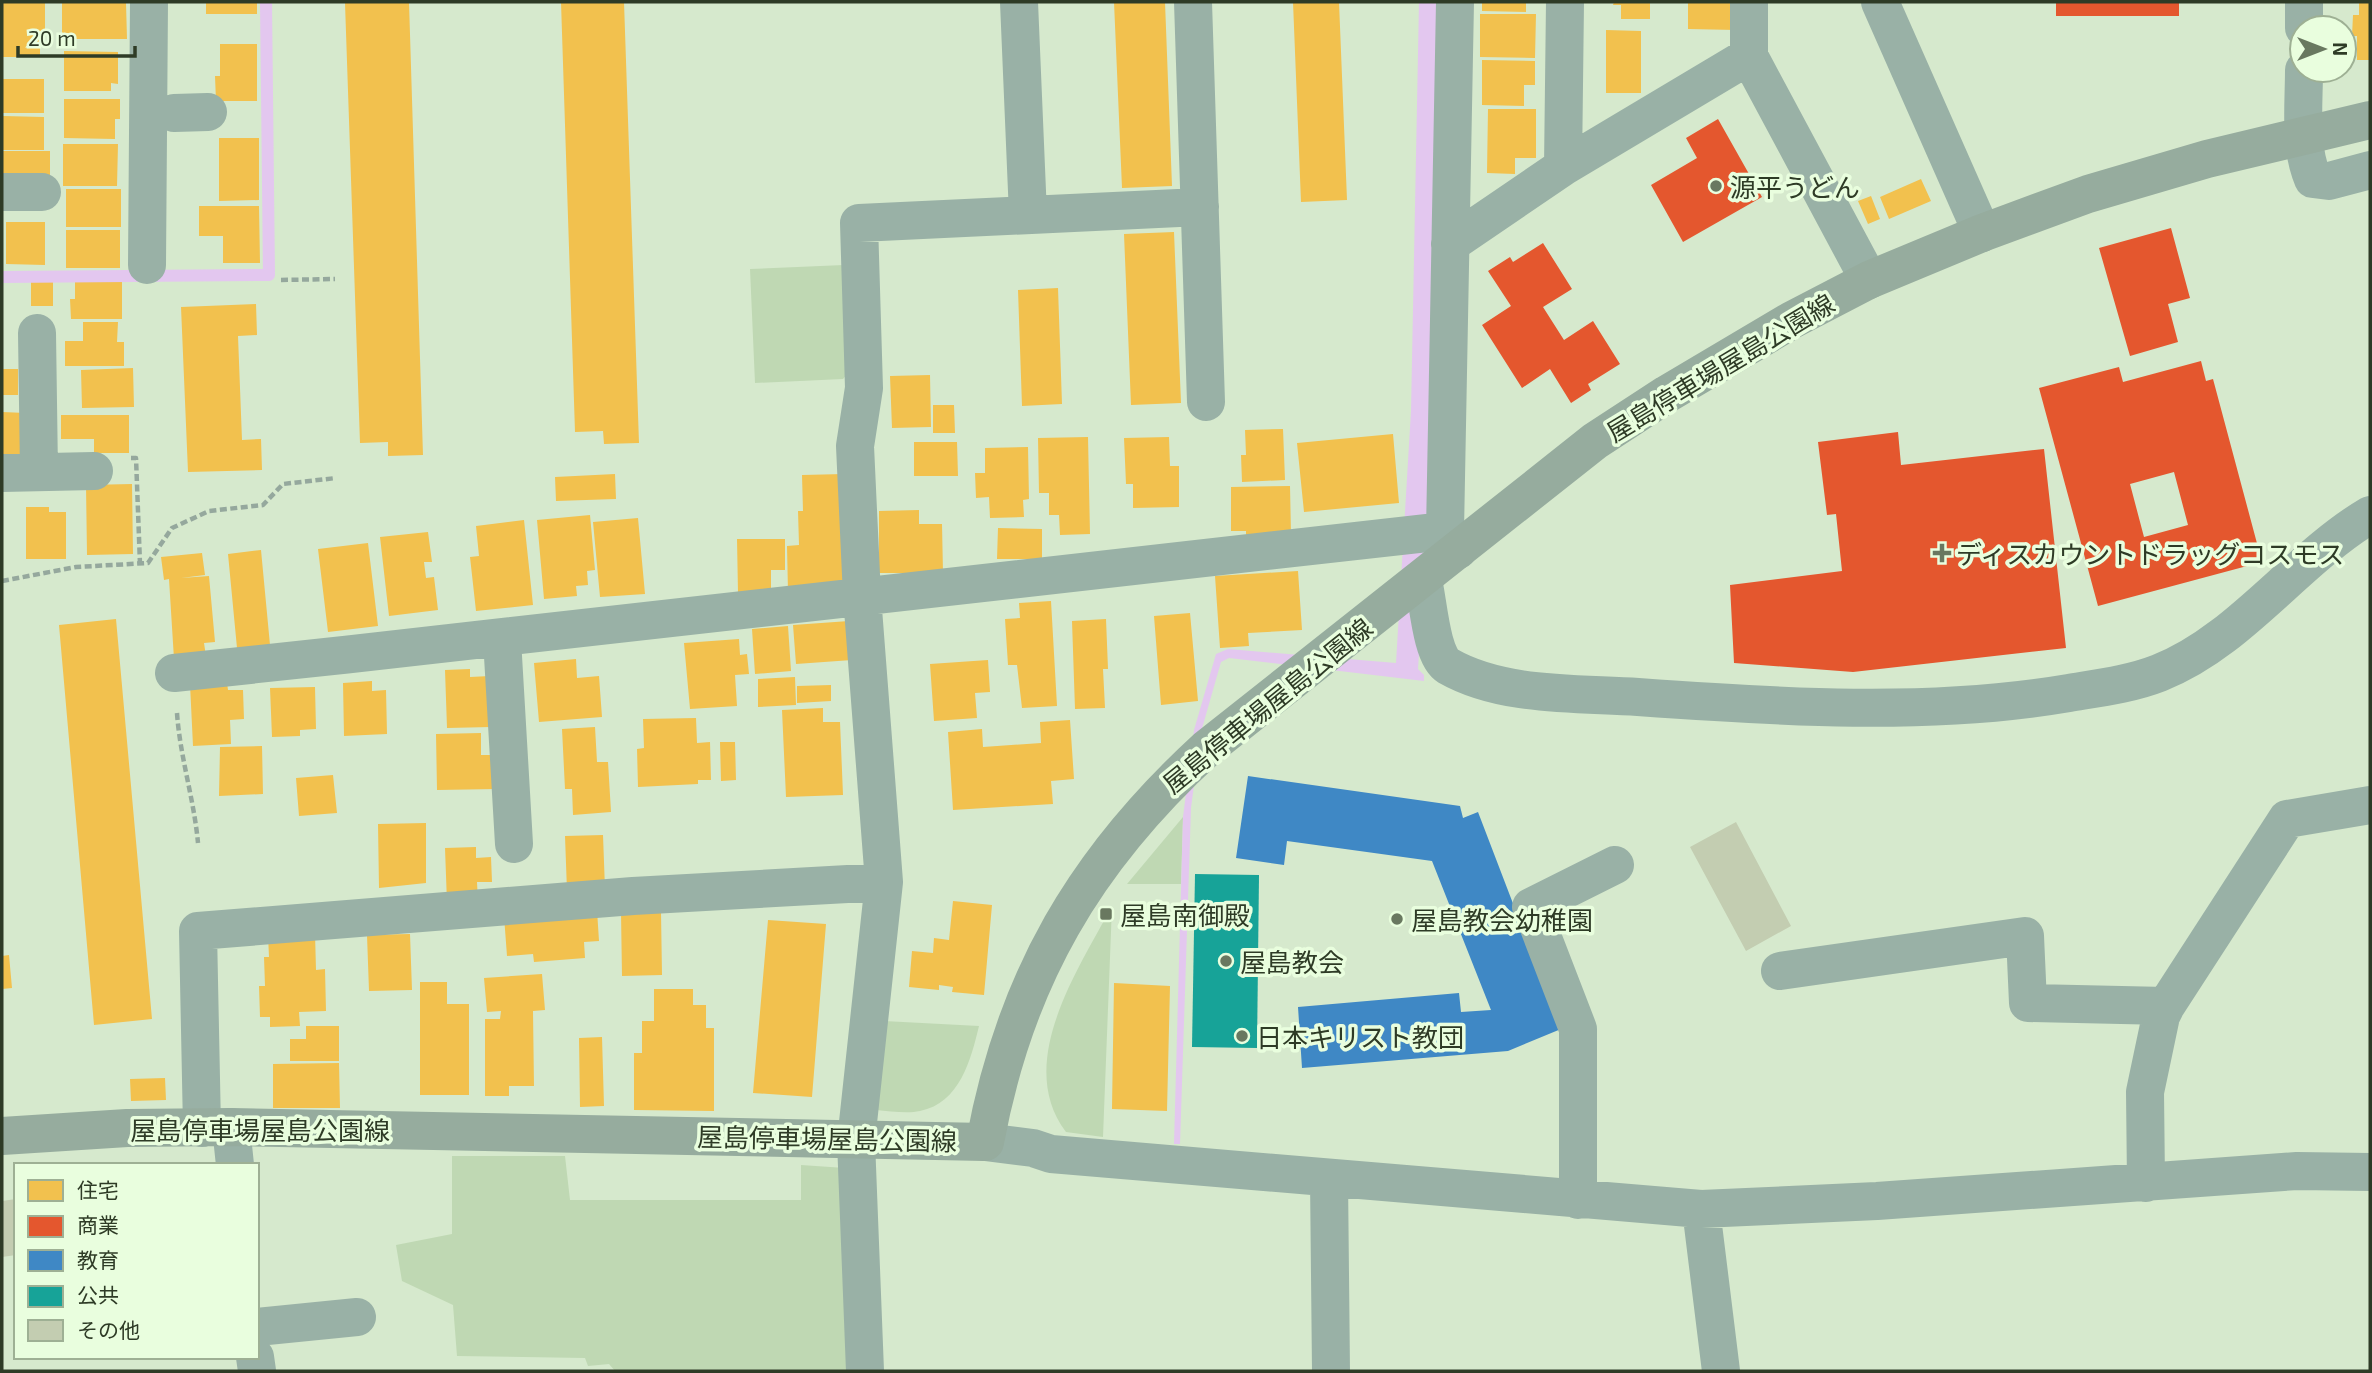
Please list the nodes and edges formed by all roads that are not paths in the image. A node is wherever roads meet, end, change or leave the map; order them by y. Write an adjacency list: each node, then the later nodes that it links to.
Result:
1 (149, 2): 22 (street)
2 (174, 2): 15 (street)
3 (1019, 2): 19 (street)
4 (1193, 2): 18 (street)
5 (1455, 2): 21 (street)
6 (1565, 2): 13 (street)
7 (1749, 2): 9 (street)
8 (1880, 2): 20 (street)
9 (1749, 56): 13 (street); 23 (street)
10 (2304, 84): 12 (street)
11 (2370, 120): 12 (main road, 屋島停車場屋島公園線)
12 (2304, 137): 14 (street); 20 (main road, 屋島停車場屋島公園線)
13 (1563, 167): 21 (street)
14 (2370, 170)
15 (173, 190)
16 (2, 192): 17 (street)
17 (42, 192)
18 (1200, 207): 19 (street); 25 (street)
19 (1028, 215): 32 (street)
20 (1982, 233): 23 (main road, 屋島停車場屋島公園線)
21 (1450, 244): 30 (street)
22 (147, 265)
23 (1870, 280): 30 (main road, 屋島停車場屋島公園線)
24 (37, 333): 27 (street)
25 (1206, 402)
26 (94, 471): 27 (street)
27 (39, 472): 28 (street)
28 (2, 473)
29 (2370, 515): 31 (street)
30 (1451, 541): 31 (main road, 屋島停車場屋島公園線); 32 (street)
31 (1423, 580): 44 (main road, 屋島停車場屋島公園線)
32 (862, 596): 33 (street); 38 (street)
33 (502, 639): 34 (street); 36 (street)
34 (174, 673)
35 (2370, 804): 40 (street)
36 (514, 844)
37 (1615, 865): 49 (street)
38 (884, 882): 41 (street); 43 (street)
39 (1780, 971): 40 (street)
40 (2166, 1006): 48 (street)
41 (217, 1127): 42 (main road, 屋島停車場屋島公園線); 43 (main road, 屋島停車場屋島公園線); 45 (street)
42 (2, 1136)
43 (856, 1141): 44 (main road, 屋島停車場屋島公園線); 53 (street)
44 (985, 1142): 47 (street)
45 (234, 1163)
46 (2370, 1172): 48 (street)
47 (1329, 1178): 49 (street); 54 (street)
48 (2146, 1183): 50 (street)
49 (1578, 1200): 50 (street)
50 (1701, 1209): 55 (street)
51 (357, 1317): 52 (street)
52 (259, 1326)
53 (865, 1371)
54 (1331, 1371)
55 (1721, 1371)

